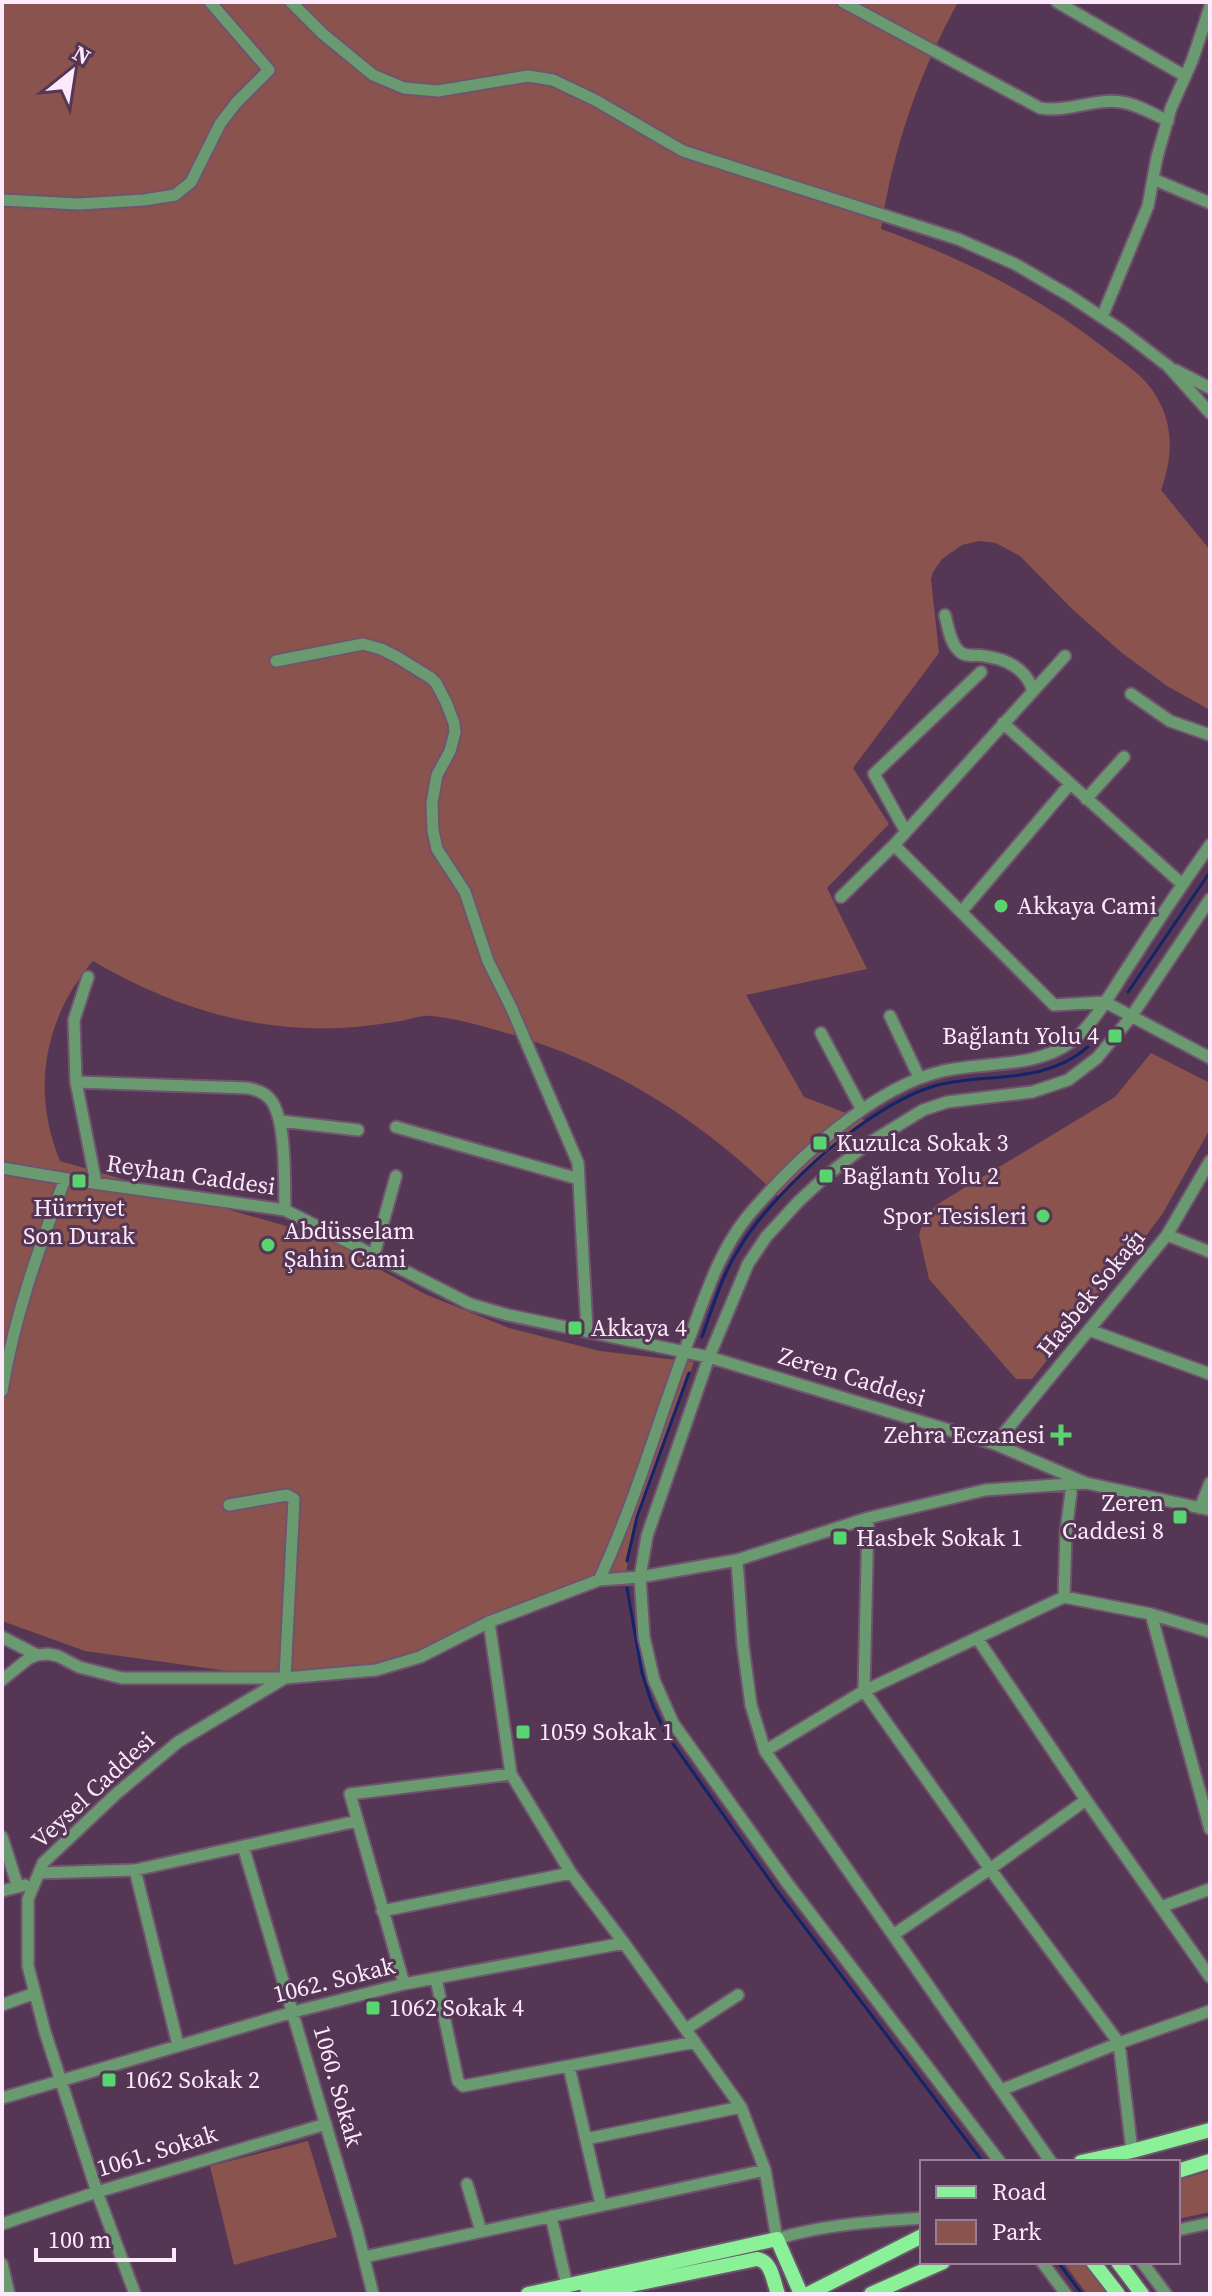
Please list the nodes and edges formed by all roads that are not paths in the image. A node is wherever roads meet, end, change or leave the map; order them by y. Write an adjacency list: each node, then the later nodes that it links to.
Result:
1 (210, 2): 9 (street)
2 (291, 2): 11 (street)
3 (843, 2): 7 (street)
4 (1057, 2): 6 (street)
5 (1210, 7): 6 (street)
6 (1185, 76): 7 (street)
7 (1168, 121): 8 (street)
8 (1153, 179): 10 (street); 11 (street)
9 (2, 200)
10 (1210, 203)
11 (1102, 317): 12 (street)
12 (1168, 366): 13 (street); 14 (street)
13 (1210, 388)
14 (1210, 413)
15 (945, 615): 19 (street)
16 (1065, 656): 19 (street)
17 (276, 661): 49 (street)
18 (981, 672): 26 (street)
19 (1033, 691): 21 (street)
20 (1131, 694): 22 (street)
21 (1003, 723): 24 (street); 26 (street)
22 (1210, 735)
23 (1124, 757): 25 (street)
24 (1070, 784): 25 (street); 32 (street)
25 (1086, 799): 29 (street)
26 (906, 832): 27 (street)
27 (894, 845): 30 (street); 32 (street)
28 (1210, 845): 29 (street)
29 (1182, 884): 34 (street)
30 (841, 897)
31 (1210, 899): 36 (street)
32 (961, 912): 34 (street)
33 (88, 977): 40 (street)
34 (1105, 1002): 36 (street); 39 (street)
35 (890, 1016): 39 (street)
36 (1131, 1017): 38 (street); 58 (street)
37 (821, 1033): 41 (street)
38 (1210, 1058)
39 (919, 1077): 41 (street)
40 (76, 1082): 42 (street); 50 (street)
41 (862, 1110): 57 (street)
42 (281, 1121): 44 (street); 51 (street)
43 (396, 1127): 49 (street)
44 (358, 1130)
45 (1210, 1161): 52 (street, Hasbek Sokağı)
46 (2, 1168): 48 (street, Reyhan Caddesi)
47 (396, 1176): 54 (street)
48 (65, 1179): 50 (street, Reyhan Caddesi); 60 (street)
49 (579, 1179): 55 (street)
50 (96, 1183): 51 (street, Reyhan Caddesi)
51 (285, 1210): 54 (street, Reyhan Caddesi)
52 (1167, 1235): 53 (street); 56 (street, Hasbek Sokağı)
53 (1210, 1252)
54 (374, 1255): 55 (street, Reyhan Caddesi)
55 (587, 1330): 57 (street, Reyhan Caddesi)
56 (1089, 1330): 59 (street); 61 (street, Hasbek Sokağı)
57 (684, 1351): 58 (street, Zeren Caddesi); 70 (street)
58 (709, 1357): 61 (street, Zeren Caddesi); 69 (street)
59 (1210, 1374)
60 (2, 1391)
61 (995, 1444): 62 (street, Zeren Caddesi)
62 (1086, 1483): 64 (street, Veysel Caddesi); 66 (street, Zeren Caddesi)
63 (1210, 1483): 66 (street)
64 (1072, 1484): 67 (street, Veysel Caddesi); 71 (street)
65 (229, 1505): 78 (street)
66 (1205, 1509)
67 (868, 1518): 68 (street, Veysel Caddesi); 80 (street)
68 (737, 1560): 69 (street, Veysel Caddesi); 81 (street)
69 (640, 1577): 70 (street, Veysel Caddesi); 120 (street)
70 (599, 1580): 73 (street, Veysel Caddesi)
71 (1064, 1597): 72 (street); 76 (street)
72 (1151, 1614): 74 (street); 85 (street)
73 (489, 1622): 78 (street, Veysel Caddesi); 82 (street)
74 (1210, 1632)
75 (2, 1637): 77 (street)
76 (977, 1638): 80 (street); 83 (street)
77 (37, 1655): 78 (street); 79 (street)
78 (285, 1678): 91 (street, Veysel Caddesi)
79 (2, 1680)
80 (864, 1691): 81 (street); 88 (street)
81 (765, 1751): 97 (street)
82 (511, 1774): 84 (street); 90 (street)
83 (1086, 1800): 88 (street); 95 (street)
84 (357, 1821): 87 (street); 96 (street)
85 (1210, 1829)
86 (2, 1837): 92 (street)
87 (243, 1846): 89 (street); 106 (street, 1060. Sokak)
88 (990, 1869): 97 (street); 109 (street)
89 (135, 1870): 91 (street); 110 (street)
90 (571, 1873): 96 (street); 98 (street)
91 (37, 1878): 92 (street); 102 (street, Veysel Caddesi)
92 (18, 1887): 94 (street)
93 (1210, 1889): 95 (street)
94 (2, 1891)
95 (1161, 1907): 99 (street)
96 (382, 1911): 101 (street)
97 (893, 1935): 113 (street)
98 (624, 1943): 100 (street, 1062. Sokak); 107 (street)
99 (1210, 1977)
100 (436, 1979): 101 (street, 1062. Sokak); 111 (street)
101 (404, 1984): 106 (street, 1062. Sokak)
102 (35, 1993): 104 (street); 112 (street, Veysel Caddesi)
103 (738, 1995): 107 (street)
104 (2, 2005)
105 (1210, 2011): 109 (street)
106 (293, 2012): 110 (street, 1062. Sokak); 116 (street, 1060. Sokak)
107 (686, 2029): 108 (street)
108 (695, 2042): 111 (street); 115 (street)
109 (1119, 2043): 113 (street); 119 (street)
110 (178, 2045): 112 (street, 1062. Sokak)
111 (569, 2067): 118 (street)
112 (61, 2081): 114 (street, 1062. Sokak); 127 (street, Veysel Caddesi)
113 (1001, 2090): 121 (street)
114 (2, 2098)
115 (741, 2107): 118 (street); 124 (street)
116 (326, 2124): 127 (street, 1061. Sokak); 137 (street, 1060. Sokak)
117 (1210, 2130): 119 (main road)
118 (586, 2139): 128 (street)
119 (1132, 2151): 122 (main road)
120 (998, 2160)
121 (1050, 2160)
122 (1090, 2160)
123 (1210, 2161): 125 (main road)
124 (765, 2170): 128 (street); 136 (street)
125 (1180, 2170)
126 (467, 2184): 134 (street)
127 (97, 2192): 132 (street, 1061. Sokak); 145 (street, Veysel Caddesi)
128 (601, 2204): 129 (street)
129 (551, 2216): 134 (street); 144 (street)
130 (920, 2218): 136 (street)
131 (1210, 2223): 133 (street)
132 (2, 2224)
133 (1180, 2230)
134 (481, 2231): 137 (street)
135 (920, 2237): 152 (main road)
136 (777, 2239): 144 (main road); 151 (main road)
137 (364, 2257): 147 (street, 1060. Sokak)
138 (2, 2264): 146 (street)
139 (938, 2264): 153 (main road)
140 (1044, 2264): 154 (street)
141 (1095, 2264): 155 (main road)
142 (1120, 2264): 156 (main road)
143 (1144, 2264): 157 (street)
144 (567, 2286): 148 (main road)
145 (134, 2292)
146 (9, 2294)
147 (373, 2294)
148 (528, 2294)
149 (587, 2294): 150 (main road)
150 (778, 2294)
151 (801, 2294)
152 (808, 2294)
153 (871, 2294)
154 (1066, 2294)
155 (1118, 2294)
156 (1142, 2294)
157 (1166, 2294)

